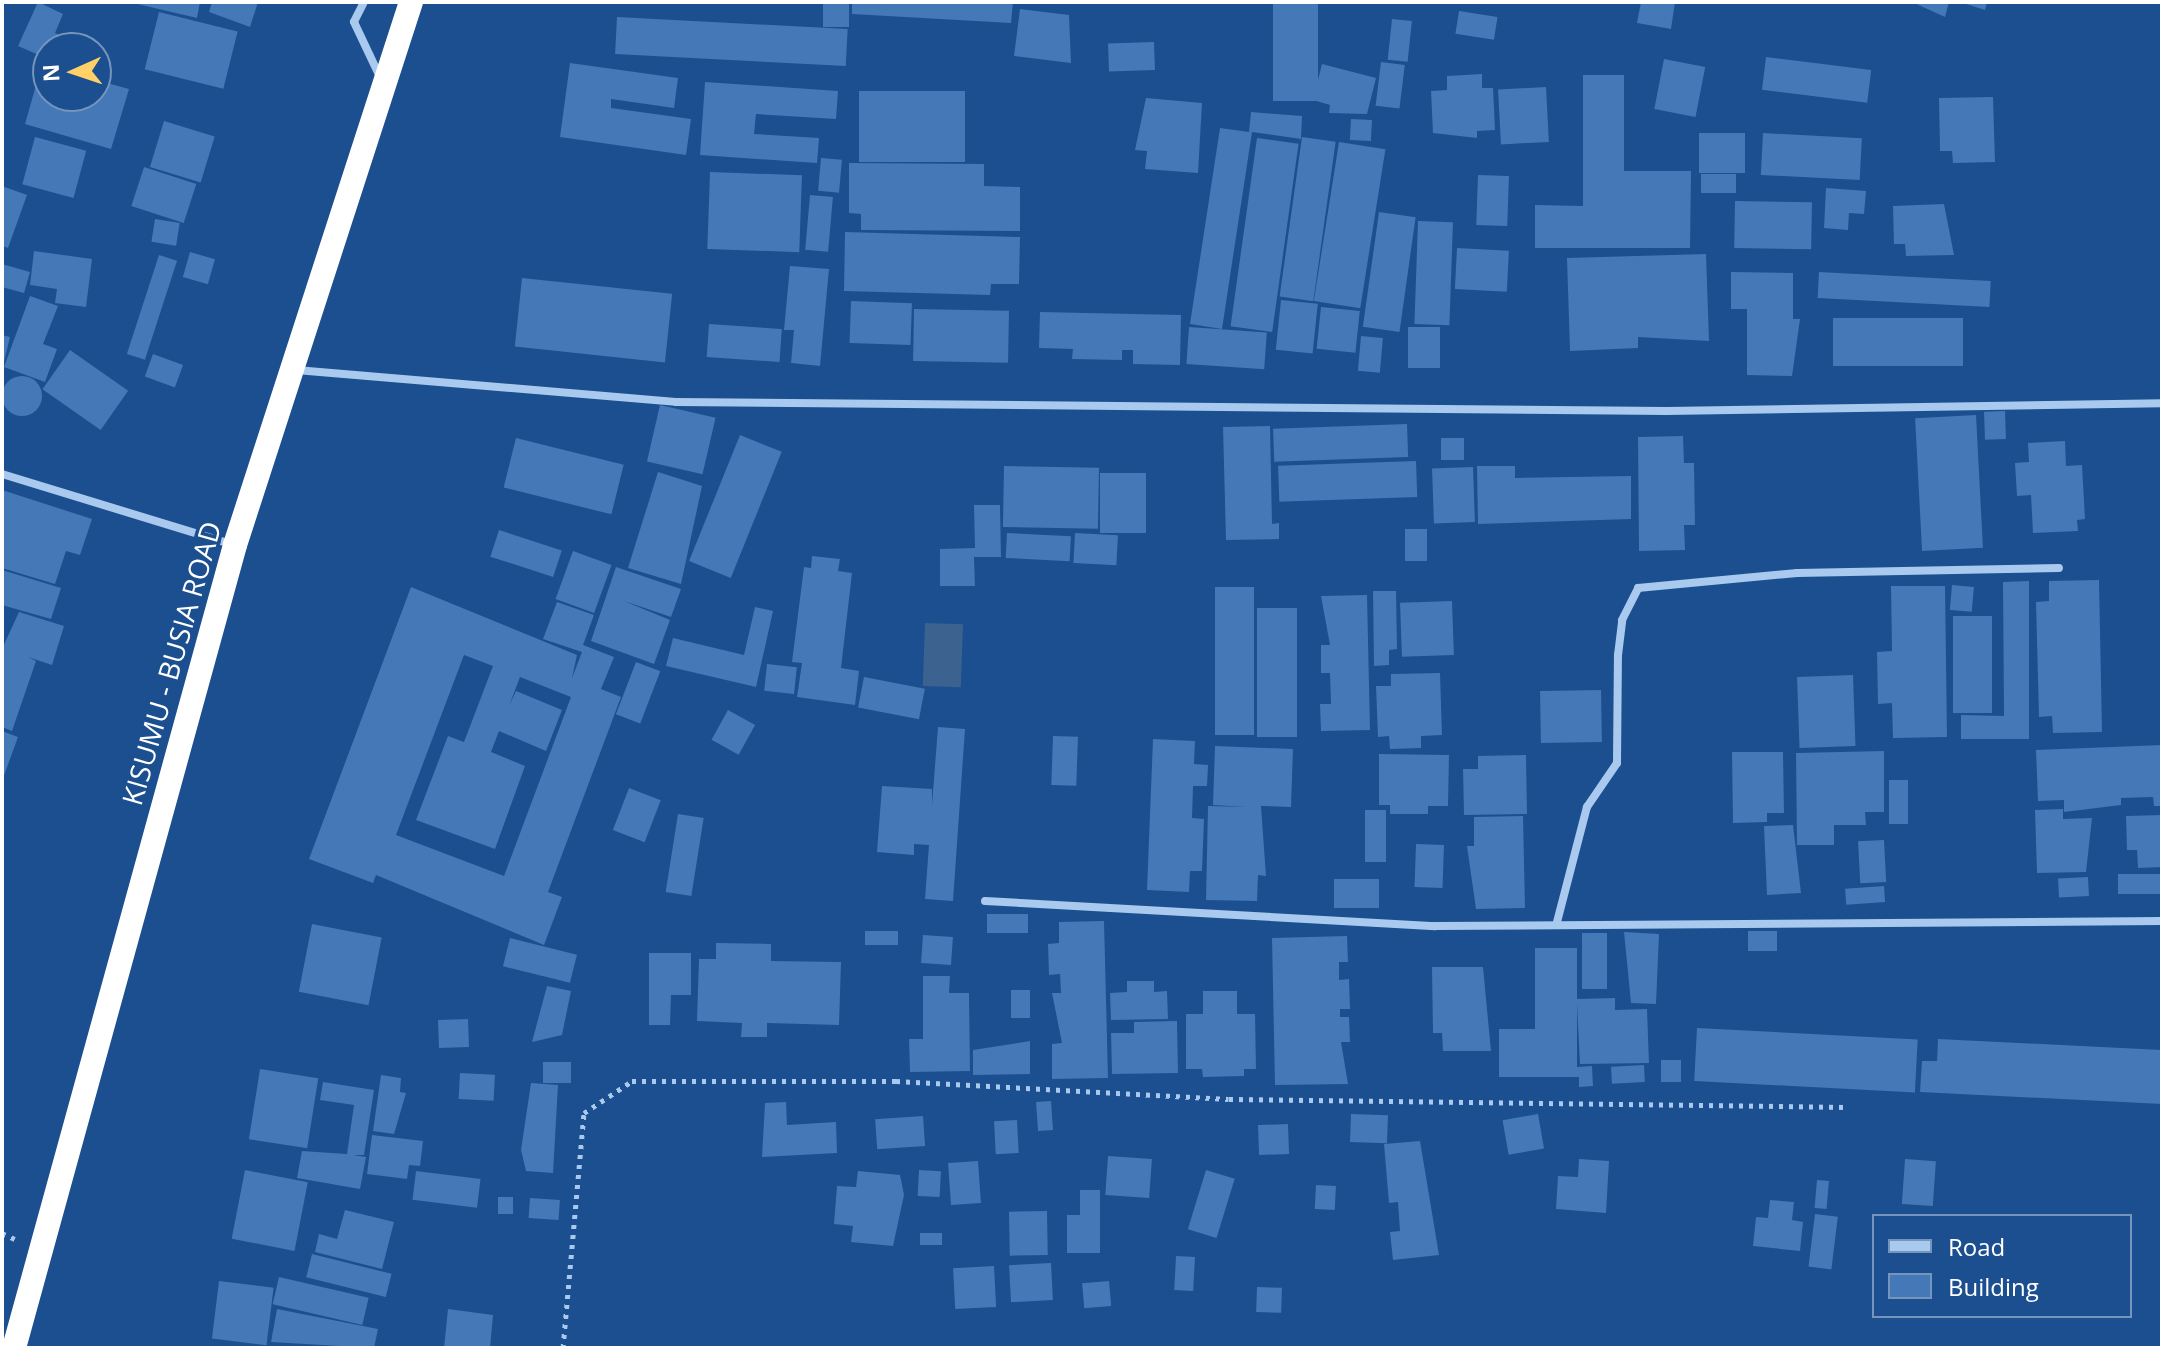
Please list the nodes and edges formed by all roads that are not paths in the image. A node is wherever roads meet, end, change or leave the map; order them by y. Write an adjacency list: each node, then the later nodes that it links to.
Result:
1 (364, 2): 3 (street)
2 (411, 2): 3 (highway, KISUMU - BUSIA ROAD)
3 (381, 81): 4 (highway, KISUMU - BUSIA ROAD)
4 (291, 369): 5 (street); 7 (highway, KISUMU - BUSIA ROAD)
5 (2162, 403)
6 (2, 474): 7 (street)
7 (235, 545): 12 (highway, KISUMU - BUSIA ROAD)
8 (2059, 568): 11 (street)
9 (985, 901): 11 (street)
10 (2162, 921): 11 (street)
11 (1557, 922)
12 (14, 1348)

